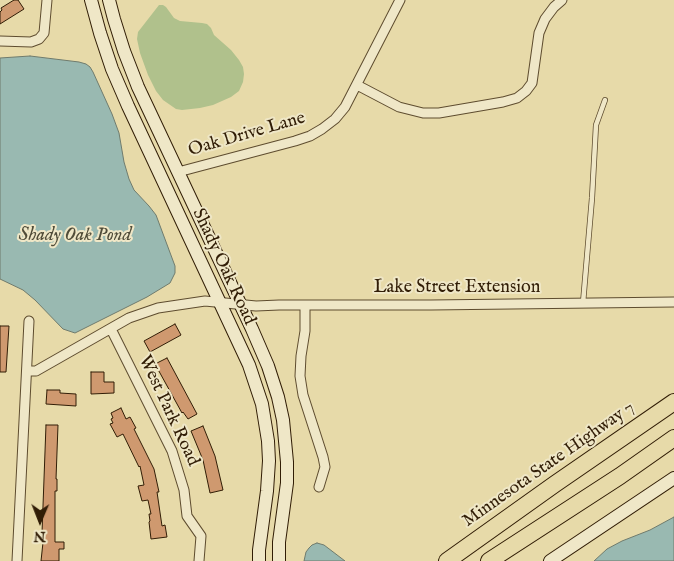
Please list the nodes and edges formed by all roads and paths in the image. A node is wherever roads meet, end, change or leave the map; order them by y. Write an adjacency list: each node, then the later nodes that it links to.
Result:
1 (47, 0): 6 (street)
2 (91, 0): 11 (main road, Shady Oak Road)
3 (109, 0): 9 (main road, Shady Oak Road)
4 (400, 0): 7 (street, Oak Drive Lane)
5 (562, 0): 7 (street)
6 (0, 41)
7 (357, 85): 9 (street, Oak Drive Lane)
8 (605, 100): 12 (lane)
9 (178, 172): 13 (main road, Shady Oak Road)
10 (674, 302): 12 (street, Lake Street Extension)
11 (220, 303): 13 (street, Lake Street Extension); 16 (street, Lake Street Extension); 25 (main road, Shady Oak Road)
12 (583, 304): 14 (street, Lake Street Extension)
13 (241, 305): 14 (street, Lake Street Extension); 26 (main road, Shady Oak Road)
14 (305, 306): 21 (street)
15 (29, 321): 17 (street)
16 (111, 329): 17 (street, Lake Street Extension); 24 (street, West Park Road)
17 (26, 371): 23 (street)
18 (674, 402): 22 (highway, Minnesota State Highway 7)
19 (674, 438): 29 (highway)
20 (674, 478): 30 (main road)
21 (319, 487)
22 (482, 536): 27 (highway); 28 (highway, Minnesota State Highway 7)
23 (17, 561)
24 (199, 561)
25 (259, 561)
26 (278, 561)
27 (442, 561)
28 (447, 561)
29 (489, 561)
30 (550, 561)

